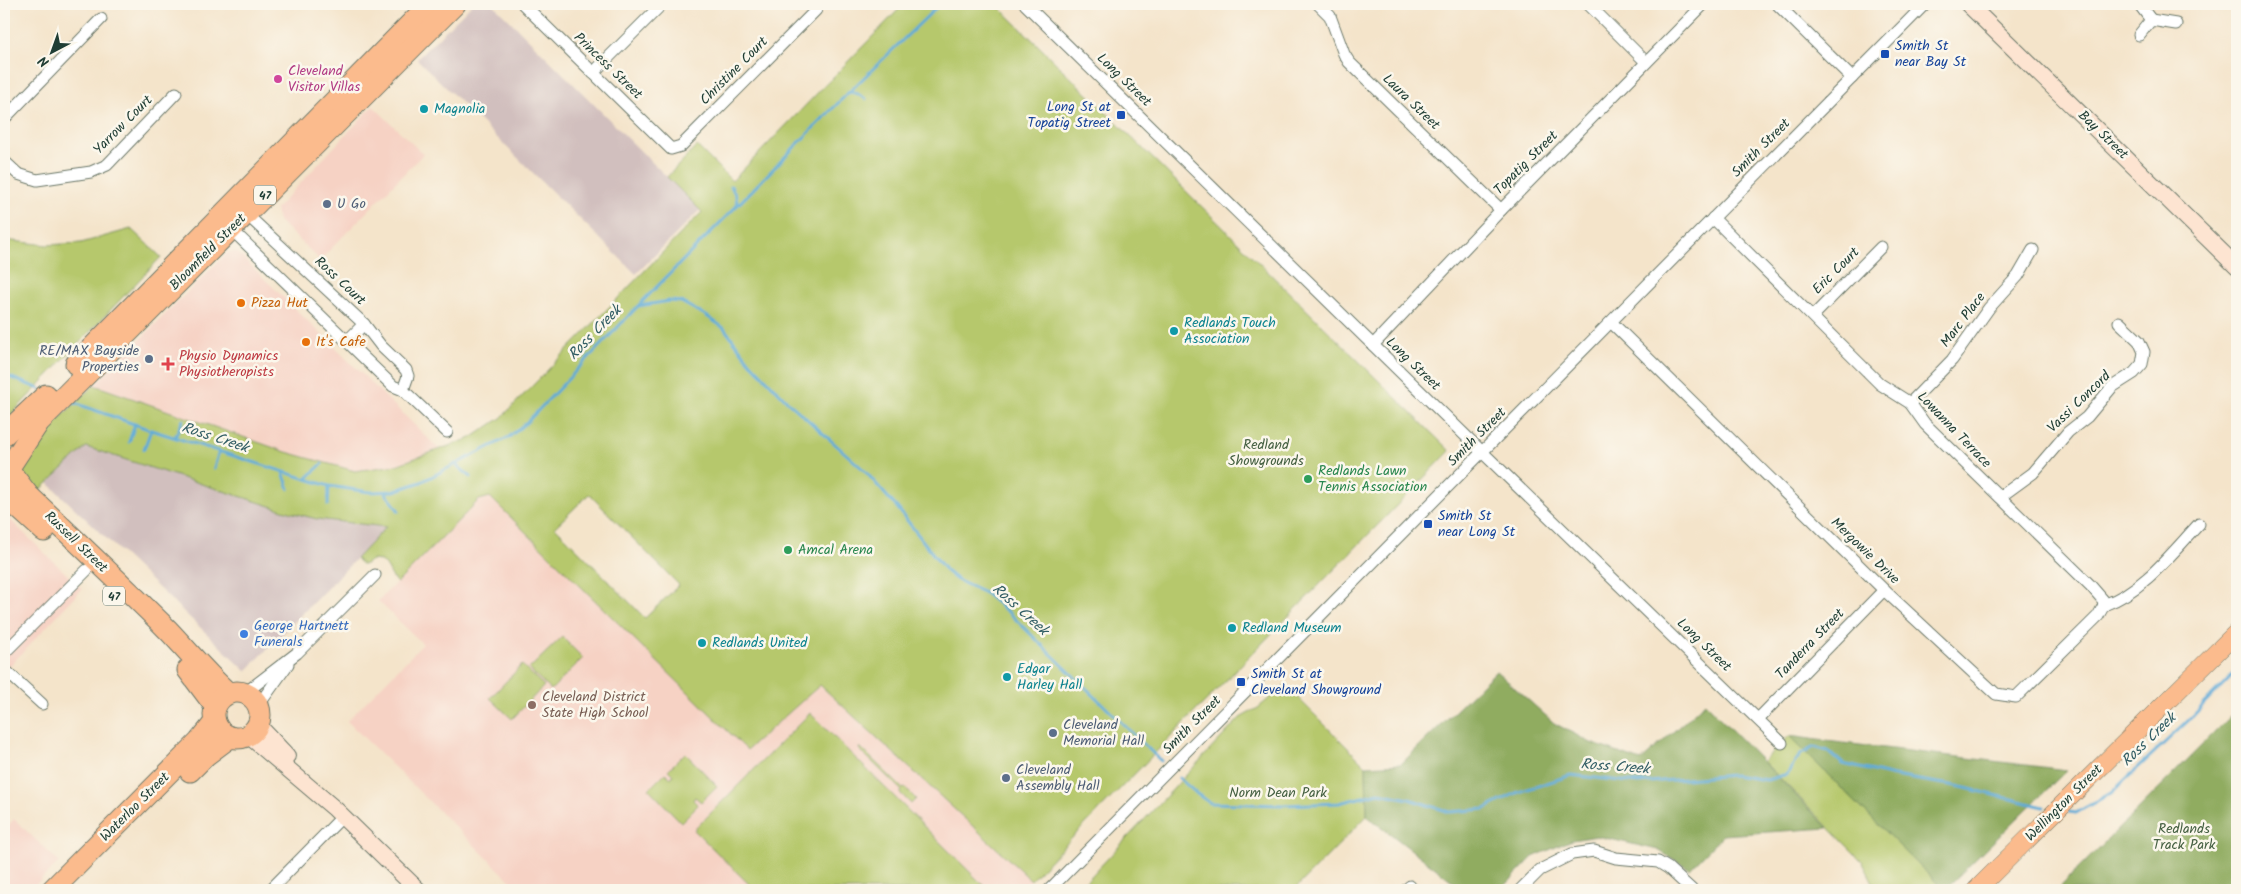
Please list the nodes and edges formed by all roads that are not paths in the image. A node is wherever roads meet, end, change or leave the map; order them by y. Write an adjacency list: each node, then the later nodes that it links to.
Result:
1 (430, 4): 26 (highway, Bloomfield Street / 47)
2 (455, 4): 26 (highway, Bloomfield Street / 47)
3 (523, 4): 19 (street, Princess Street)
4 (662, 4): 19 (street)
5 (1025, 4): 36 (street, Long Street)
6 (1318, 4): 25 (street, Laura Street)
7 (1588, 4): 18 (street)
8 (1704, 4): 18 (street, Topatig Street)
9 (1777, 4): 20 (street)
10 (1924, 4): 20 (street, Smith Street)
11 (1968, 4): 30 (street, Bay Street)
12 (2139, 4): 15 (street)
13 (816, 10): 23 (street, Christine Court)
14 (100, 19): 22 (street)
15 (2151, 20): 16 (street); 17 (street)
16 (2176, 24)
17 (2139, 35)
18 (1646, 62): 25 (street, Topatig Street)
19 (593, 72): 23 (street, Princess Street)
20 (1852, 78): 27 (street, Smith Street)
21 (176, 93): 24 (street, Yarrow Court)
22 (4, 119)
23 (671, 149)
24 (4, 161)
25 (1501, 210): 36 (street, Topatig Street)
26 (233, 216): 34 (street, Ross Court); 35 (street); 39 (highway, Bloomfield Street / 47)
27 (1713, 218): 31 (street, Lowanna Terrace); 32 (street, Smith Street)
28 (1881, 247): 31 (street, Eric Court)
29 (2033, 250): 38 (street, Marc Place)
30 (2237, 267)
31 (1813, 316): 38 (street, Lowanna Terrace)
32 (1611, 322): 42 (street, Smith Street); 49 (street, Mergowie Drive)
33 (2120, 322): 45 (street, Vassi Concord)
34 (364, 324): 35 (street); 37 (street, Ross Court)
35 (347, 341): 37 (street)
36 (1372, 345): 42 (street, Long Street)
37 (403, 390): 40 (street)
38 (1910, 403): 45 (street, Lowanna Terrace)
39 (45, 407): 41 (highway, Bloomfield Street / 47); 43 (highway, Bloomfield Street / 47)
40 (447, 432)
41 (4, 435)
42 (1483, 453): 57 (street, Long Street); 64 (street, Smith Street)
43 (7, 467): 56 (highway, Russell Street / 47)
44 (4, 495): 47 (highway, Russell Street / 47)
45 (2000, 497): 50 (street, Lowanna Terrace)
46 (2199, 524): 50 (street)
47 (87, 570): 52 (street); 56 (highway, Russell Street / 47)
48 (375, 575): 53 (street, Waterloo Street)
49 (1884, 590): 50 (street, Mergowie Drive); 57 (street, Tanderra Street)
50 (2104, 605)
51 (2237, 632): 67 (main road, Wellington Street)
52 (4, 653)
53 (296, 653): 56 (street, Waterloo Street); 56 (street, Waterloo Street)
54 (4, 669): 55 (street)
55 (42, 704)
56 (237, 714): 59 (street, Russell Street); 60 (highway, Waterloo Street); 61 (highway, Waterloo Street)
57 (1758, 719): 58 (street, Long Street)
58 (1782, 743)
59 (339, 813): 62 (street); 63 (street, Russell Street)
60 (52, 890)
61 (72, 890)
62 (270, 890)
63 (418, 890)
64 (1049, 890)
65 (1520, 890): 66 (street)
66 (1692, 890)
67 (1976, 890)

